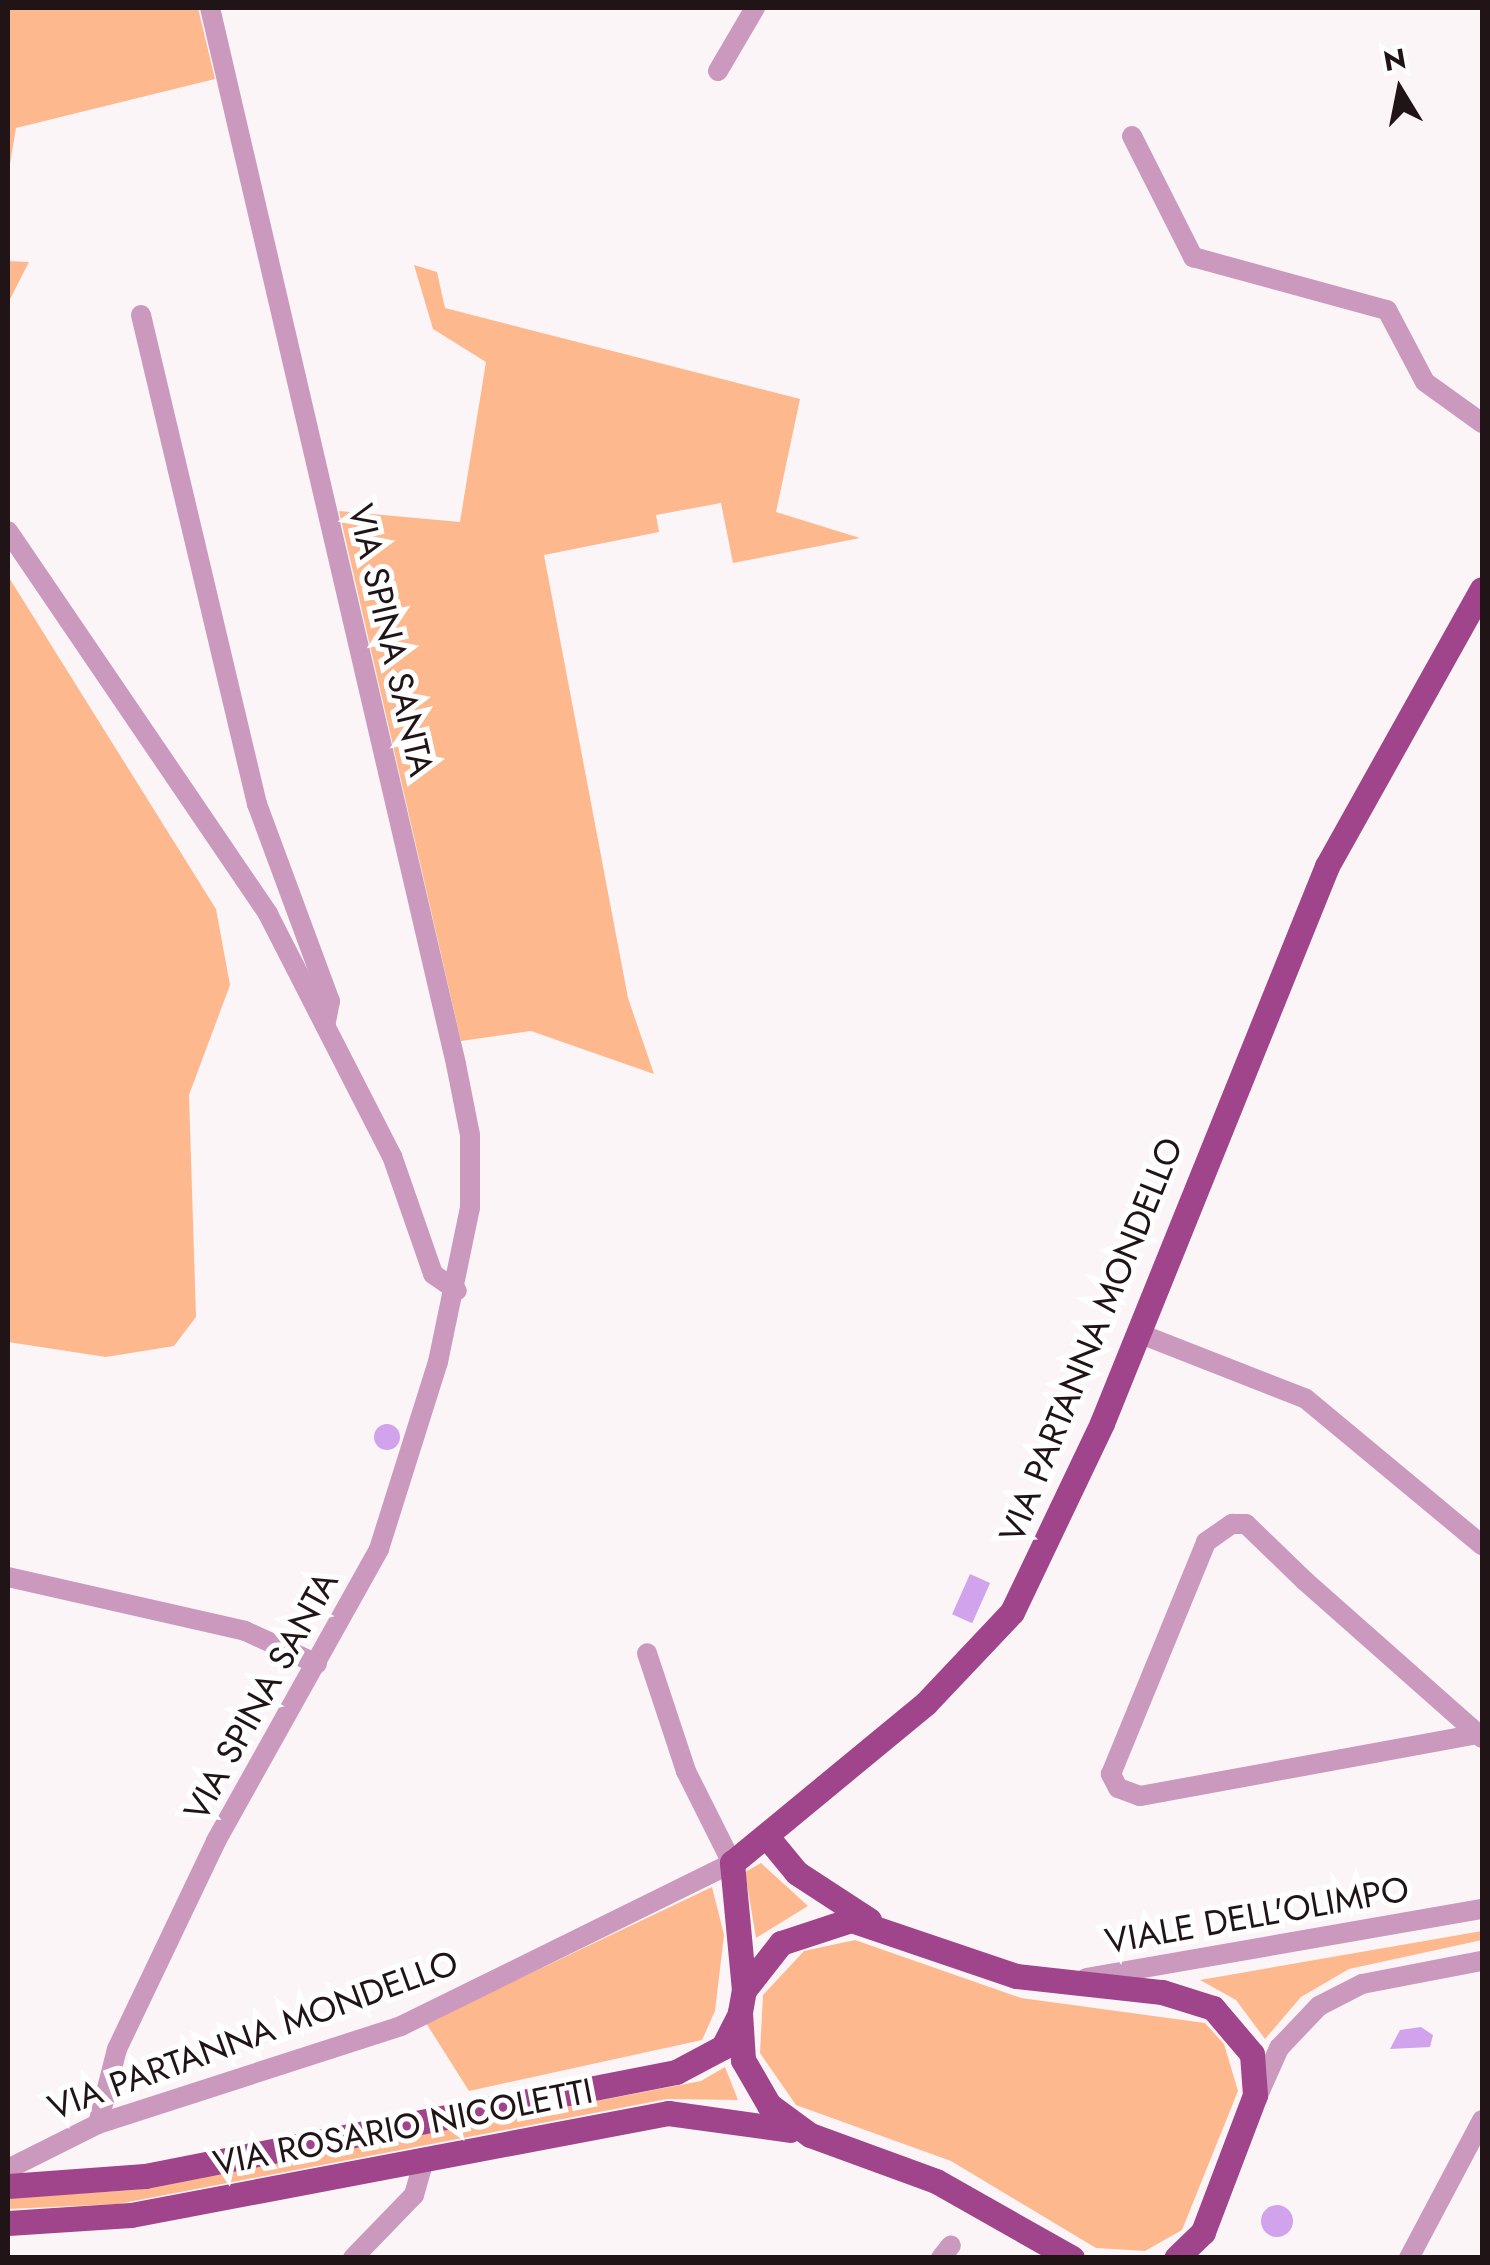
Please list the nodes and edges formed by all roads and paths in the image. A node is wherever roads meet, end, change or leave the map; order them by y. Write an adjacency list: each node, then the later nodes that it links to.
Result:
1 (210, 8): 10 (street, VIA SPINA SANTA)
2 (755, 8): 3 (street)
3 (718, 71)
4 (1132, 136): 6 (street)
5 (142, 315): 9 (street)
6 (1482, 423)
7 (8, 531): 9 (street)
8 (1482, 588): 11 (main road, VIA PARTANNA MONDELLO)
9 (325, 1026): 10 (street)
10 (457, 1291): 15 (street, VIA SPINA SANTA)
11 (1138, 1333): 12 (street); 17 (main road, VIA PARTANNA MONDELLO)
12 (1482, 1544)
13 (8, 1577): 15 (street)
14 (647, 1654): 18 (street)
15 (316, 1664): 26 (street, VIA SPINA SANTA)
16 (1480, 1736): 16 (street)
17 (768, 1838): 18 (main road, VIA PARTANNA MONDELLO); 20 (main road)
18 (732, 1863): 23 (main road); 26 (street, VIA PARTANNA MONDELLO)
19 (1482, 1909): 22 (street, VIALE DELL'OLIMPO)
20 (878, 1925): 22 (main road); 23 (main road, VIA ROSARIO NICOLETTI)
21 (1482, 1961): 24 (street)
22 (1042, 1982): 24 (main road)
23 (742, 2001): 27 (main road); 30 (main road, VIA ROSARIO NICOLETTI)
24 (1251, 2111): 33 (main road)
25 (1482, 2120): 38 (street)
26 (98, 2124): 29 (street, VIA PARTANNA MONDELLO)
27 (810, 2135): 28 (main road, VIA ROSARIO NICOLETTI); 32 (main road)
28 (424, 2159): 31 (main road, VIA ROSARIO NICOLETTI); 34 (street)
29 (8, 2169)
30 (8, 2186)
31 (8, 2222)
32 (1030, 2235): 35 (street); 36 (main road)
33 (1202, 2245): 37 (main road)
34 (353, 2258)
35 (1053, 2258)
36 (1072, 2258)
37 (1176, 2258)
38 (1409, 2258)

